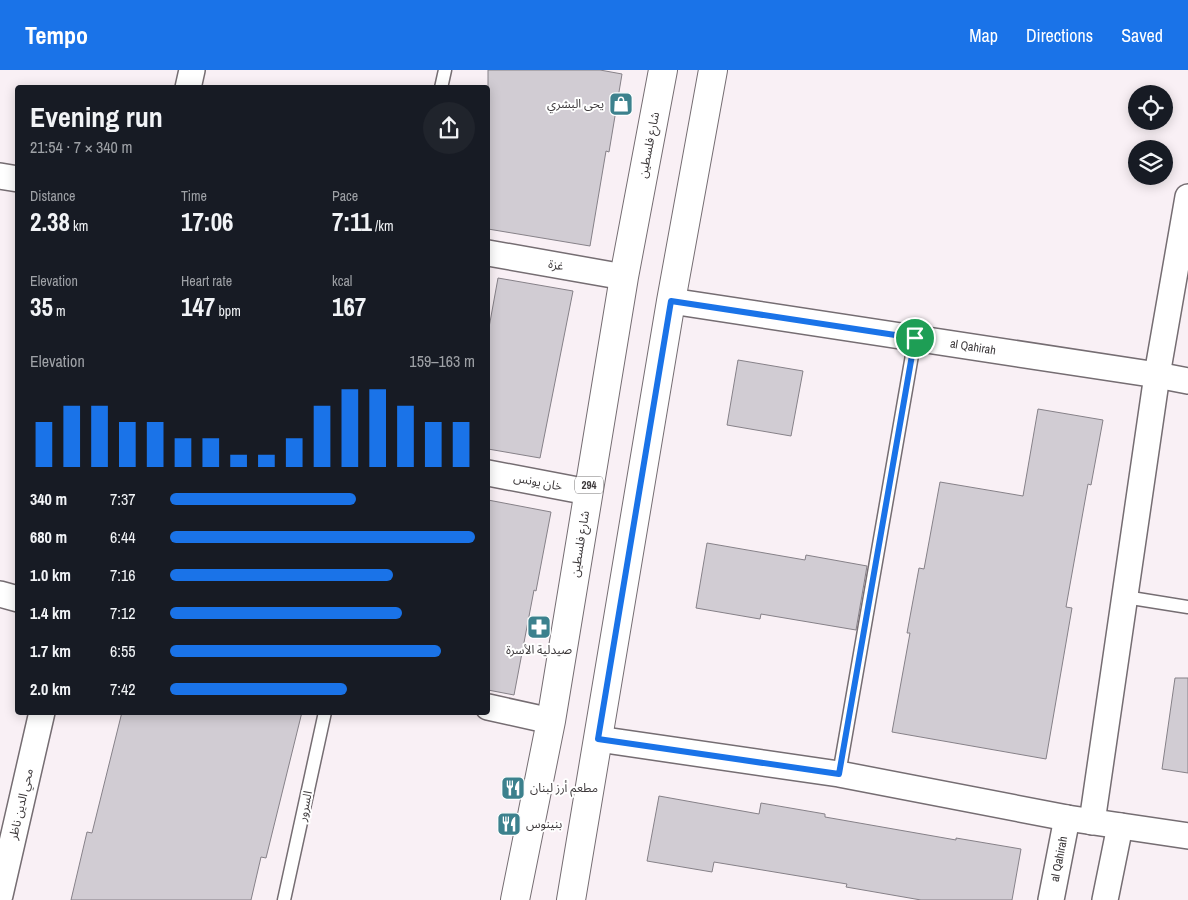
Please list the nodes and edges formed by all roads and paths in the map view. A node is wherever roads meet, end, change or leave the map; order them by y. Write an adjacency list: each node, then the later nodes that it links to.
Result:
1 (192, 70): 5 (street)
2 (445, 70): 6 (lane)
3 (663, 70): 11 (main road, شارع فلسطين / 294)
4 (713, 70): 12 (main road)
5 (189, 85)
6 (442, 85)
7 (0, 176): 8 (street)
8 (15, 178)
9 (1188, 198): 14 (street)
10 (490, 254): 11 (street, غزة)
11 (624, 277): 17 (main road, شارع فلسطين / 294)
12 (671, 301): 13 (street, al Qahirah); 26 (main road)
13 (915, 338): 14 (street, al Qahirah); 27 (lane)
14 (1157, 376): 15 (street, al Qahirah); 20 (street)
15 (1188, 381)
16 (490, 473): 17 (street, خان يونس)
17 (588, 492): 25 (main road, شارع فلسطين / 294)
18 (0, 594): 19 (street)
19 (15, 597)
20 (1125, 597): 21 (lane); 29 (street)
21 (1188, 607)
22 (490, 707): 25 (street)
23 (41, 715): 32 (street, محي الدين ناظر)
24 (324, 715): 33 (lane, السرور)
25 (551, 721): 34 (main road, شارع فلسطين / 294)
26 (598, 739): 27 (street); 35 (main road)
27 (839, 774): 28 (street)
28 (1067, 818): 29 (street); 36 (street, al Qahirah)
29 (1092, 822): 30 (street)
30 (1120, 826): 31 (street); 37 (street)
31 (1188, 836)
32 (0, 895)
33 (284, 900)
34 (515, 900)
35 (571, 900)
36 (1051, 900)
37 (1104, 900)

